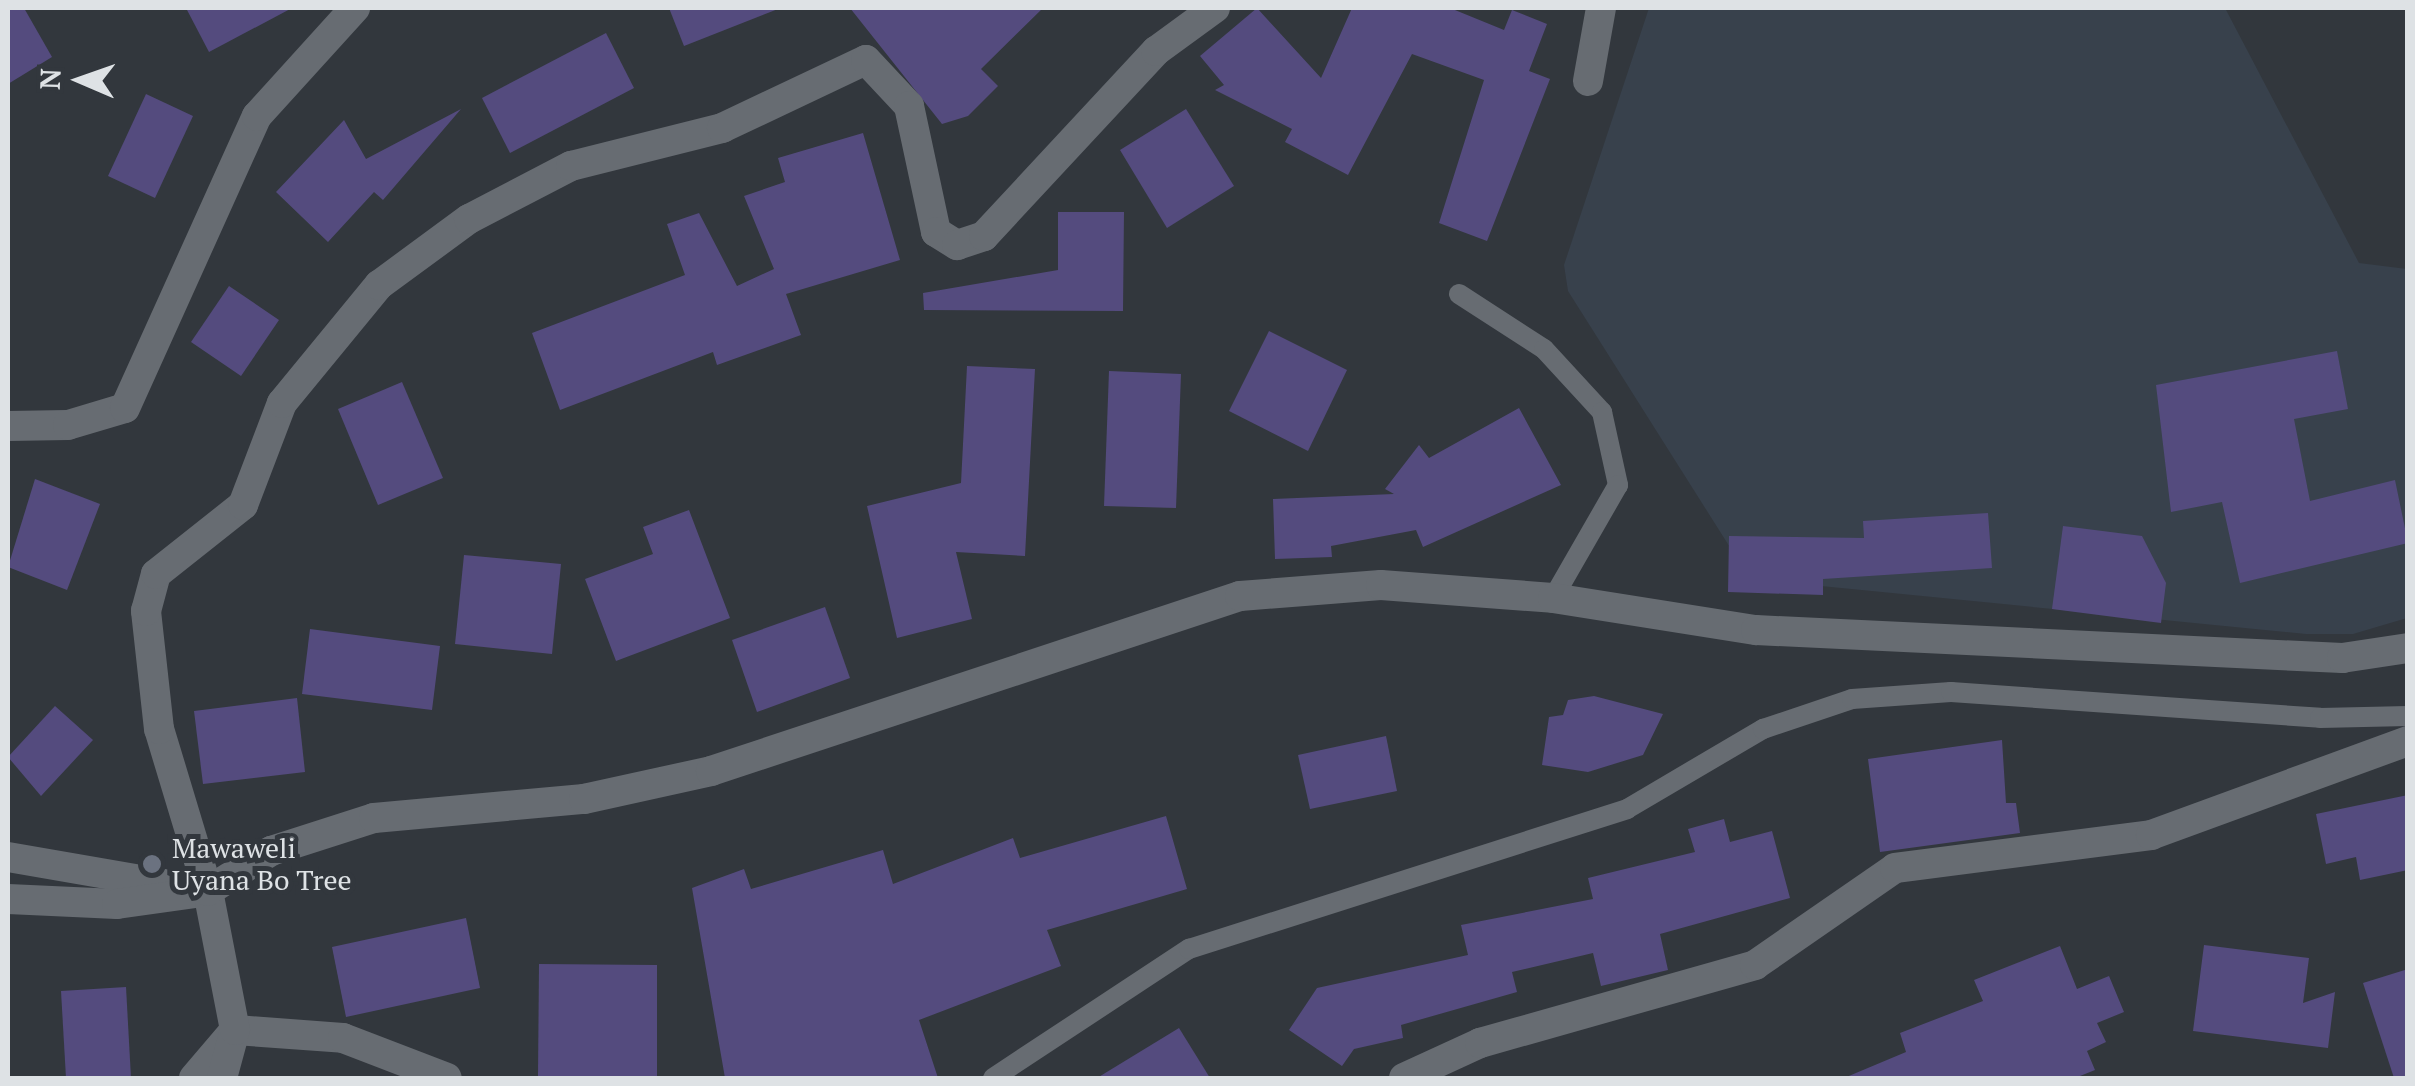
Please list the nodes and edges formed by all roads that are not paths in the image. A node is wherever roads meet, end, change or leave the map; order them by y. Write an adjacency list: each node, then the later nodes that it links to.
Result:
1 (355, 8): 6 (street)
2 (1215, 8): 12 (street)
3 (1601, 8): 4 (street)
4 (1588, 81)
5 (1458, 294): 7 (lane)
6 (8, 426)
7 (1554, 598): 8 (street); 12 (street)
8 (2408, 648)
9 (2408, 716): 18 (lane)
10 (2408, 741): 19 (street)
11 (8, 858): 12 (street)
12 (208, 891): 13 (street); 14 (street)
13 (8, 899)
14 (236, 1030): 15 (street); 16 (street); 17 (street)
15 (194, 1078)
16 (222, 1078)
17 (447, 1078)
18 (992, 1078)
19 (1404, 1078)

